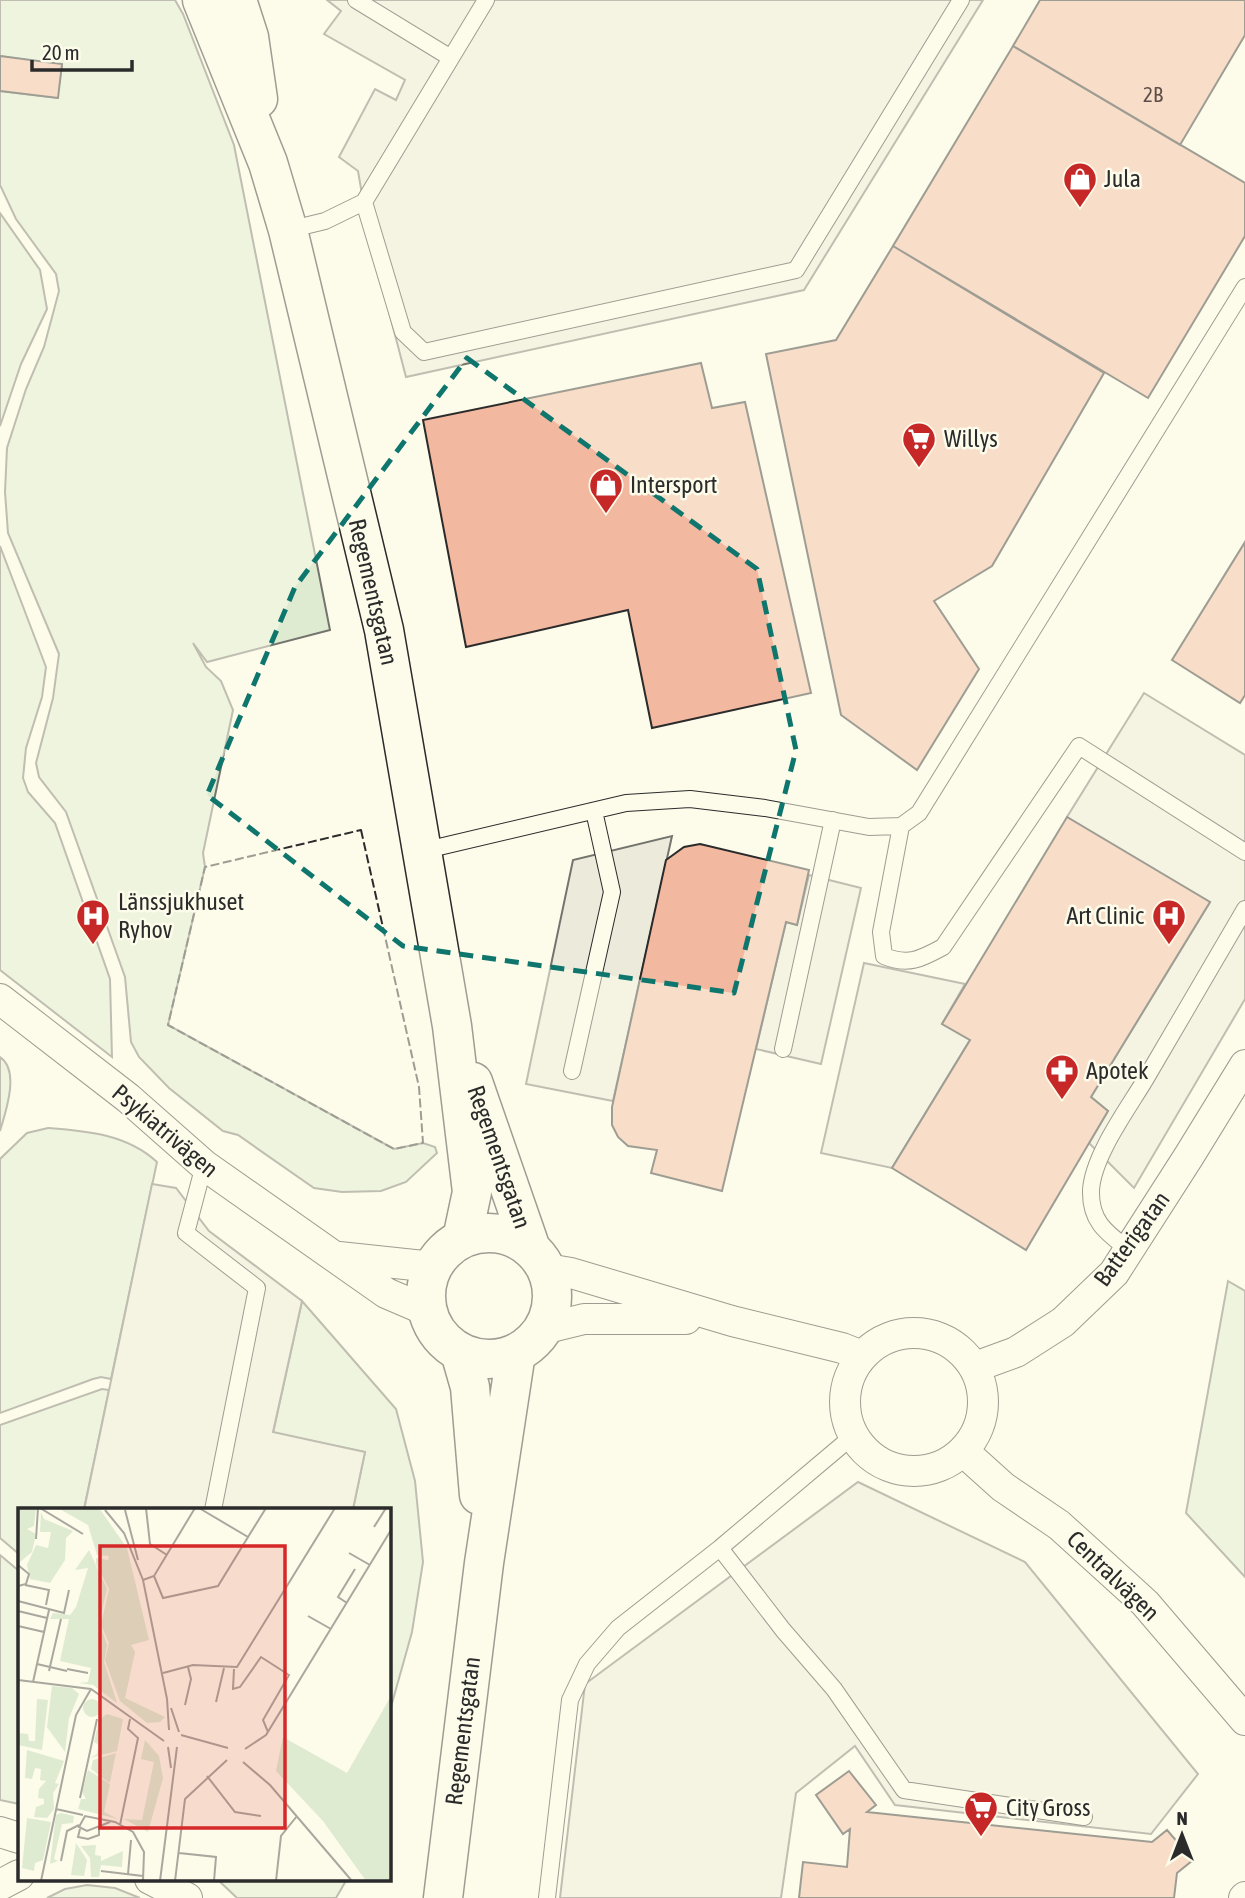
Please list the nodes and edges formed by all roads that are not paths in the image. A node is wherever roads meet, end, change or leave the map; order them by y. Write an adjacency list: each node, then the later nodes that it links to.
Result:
1 (202, 0): 7 (street, Regementsgatan)
2 (237, 0): 7 (street, Regementsgatan)
3 (356, 0): 6 (lane)
4 (486, 0): 6 (lane)
5 (961, 0): 8 (lane)
6 (451, 58): 8 (lane)
7 (268, 163): 9 (street, Regementsgatan)
8 (364, 202): 9 (lane)
9 (288, 230): 14 (street, Regementsgatan)
10 (1245, 287): 13 (lane)
11 (594, 811): 12 (lane); 14 (lane); 21 (lane)
12 (832, 820): 13 (lane); 19 (lane)
13 (901, 826): 15 (lane)
14 (422, 851): 18 (street, Regementsgatan)
15 (1245, 852)
16 (1245, 909): 24 (lane)
17 (0, 999): 22 (street, Psykiatrivägen)
18 (452, 1026): 23 (street, Regementsgatan); 26 (street, Regementsgatan)
19 (783, 1049)
20 (1245, 1065): 24 (street, Batterigatan)
21 (572, 1071)
22 (204, 1165): 25 (street, Psykiatrivägen); 36 (lane)
23 (462, 1238): 26 (street); 27 (street)
24 (1129, 1250): 33 (street, Batterigatan)
25 (334, 1257): 27 (street, Psykiatrivägen); 28 (street, Psykiatrivägen)
26 (539, 1259): 29 (street); 30 (street)
27 (433, 1267): 28 (street)
28 (428, 1311): 31 (street)
29 (732, 1321): 30 (street); 32 (street)
30 (529, 1341): 31 (street); 38 (street, Regementsgatan)
31 (460, 1352): 38 (street, Regementsgatan)
32 (862, 1356): 33 (street); 34 (street)
33 (975, 1367): 35 (street)
34 (854, 1436): 35 (street); 37 (lane)
35 (963, 1451): 39 (street, Centralvägen)
36 (213, 1508)
37 (720, 1548): 40 (lane); 48 (lane)
38 (484, 1563): 47 (street, Regementsgatan)
39 (1245, 1720)
40 (1084, 1816)
41 (0, 1832): 42 (street)
42 (18, 1838)
43 (18, 1876): 45 (street)
44 (154, 1881): 46 (street)
45 (0, 1885)
46 (187, 1898)
47 (443, 1898)
48 (547, 1898)

